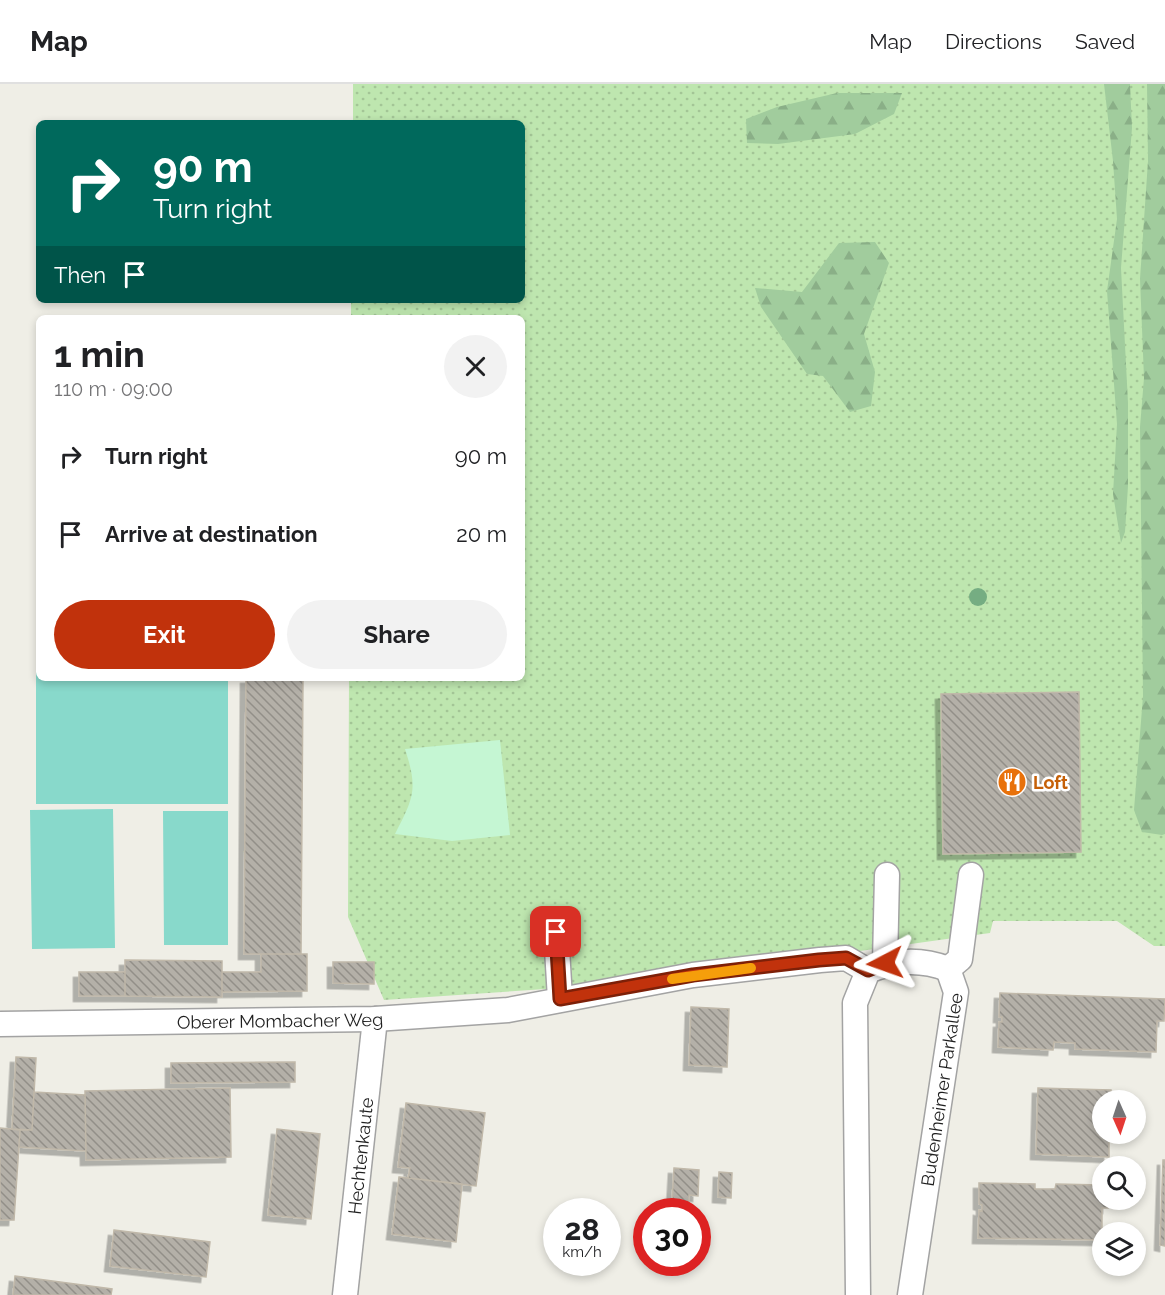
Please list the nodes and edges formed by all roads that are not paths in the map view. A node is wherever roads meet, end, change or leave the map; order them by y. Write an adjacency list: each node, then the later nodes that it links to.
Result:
1 (887, 875): 4 (street)
2 (971, 875): 5 (street)
3 (556, 932): 6 (street)
4 (877, 967): 5 (street, Budenheimer Parkallee); 6 (street, Oberer Mombacher Weg); 10 (street)
5 (948, 969): 11 (street, Budenheimer Parkallee)
6 (560, 999): 7 (street, Oberer Mombacher Weg)
7 (375, 1019): 8 (street, Oberer Mombacher Weg); 9 (street, Hechtenkaute)
8 (0, 1024)
9 (345, 1295)
10 (858, 1295)
11 (910, 1295)

